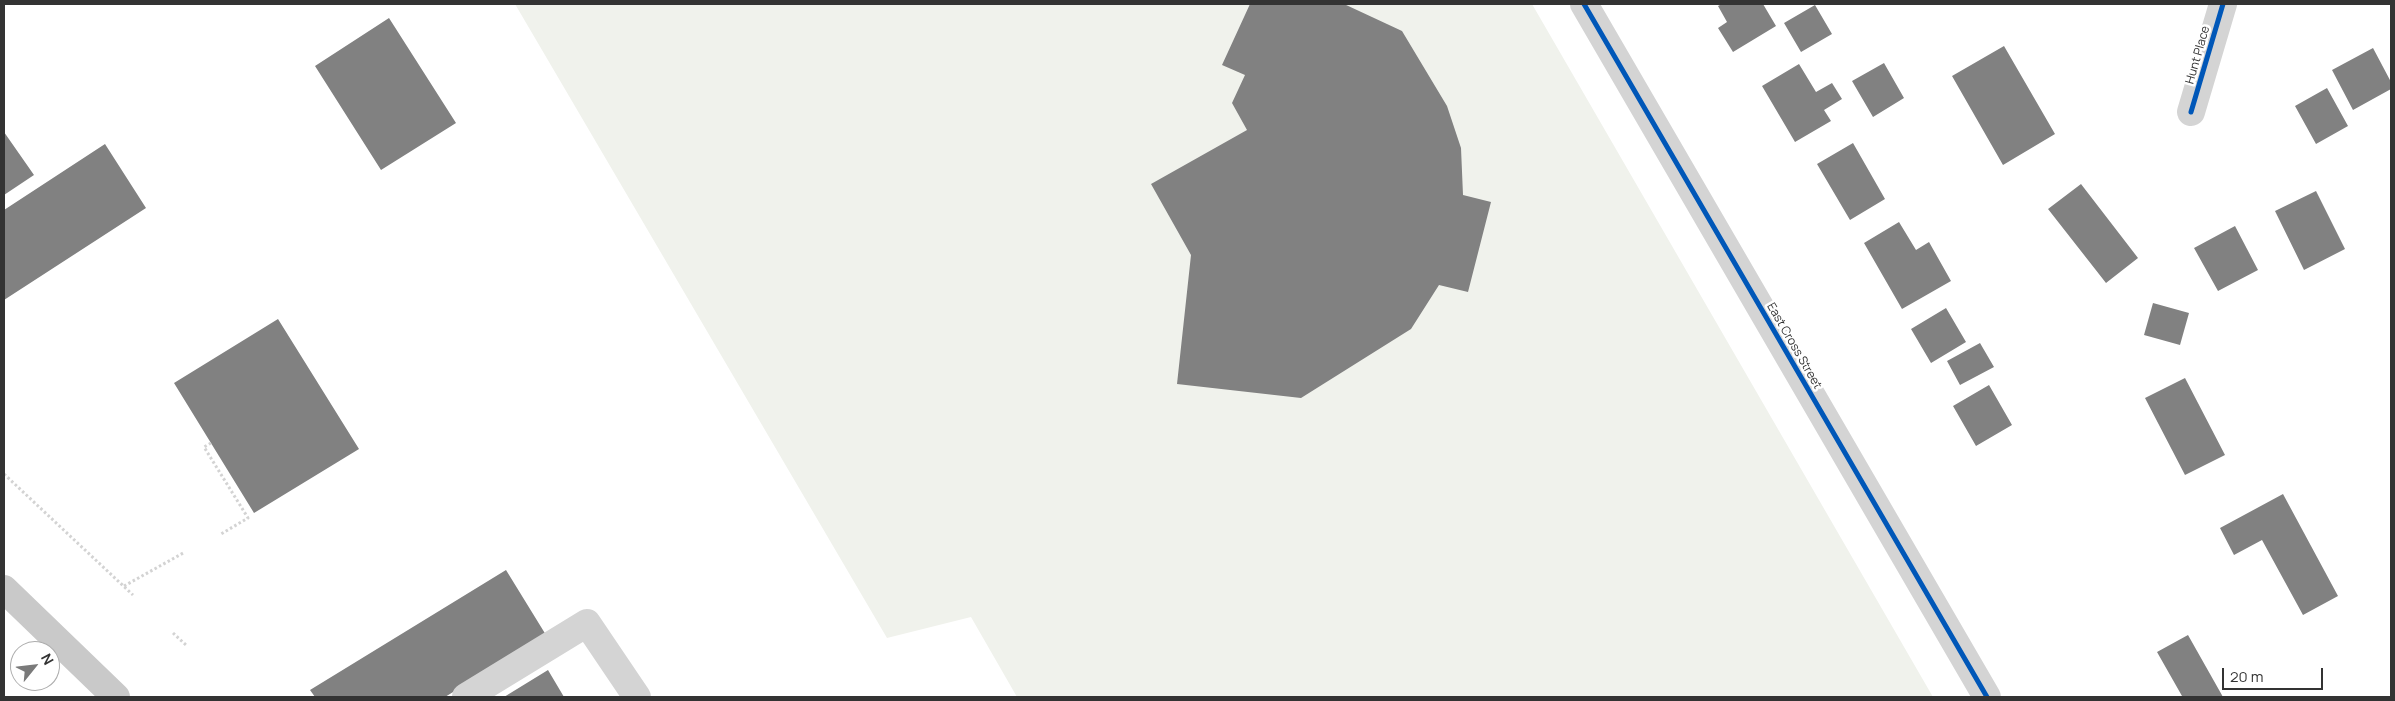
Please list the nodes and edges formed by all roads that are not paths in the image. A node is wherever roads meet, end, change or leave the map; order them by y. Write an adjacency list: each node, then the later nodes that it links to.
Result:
1 (1584, 4): 8 (street, East Cross Street)
2 (2223, 4): 3 (street, Hunt Place)
3 (2191, 112)
4 (4, 589): 5 (main road)
5 (116, 697)
6 (466, 697): 7 (street)
7 (637, 697)
8 (1987, 697)

